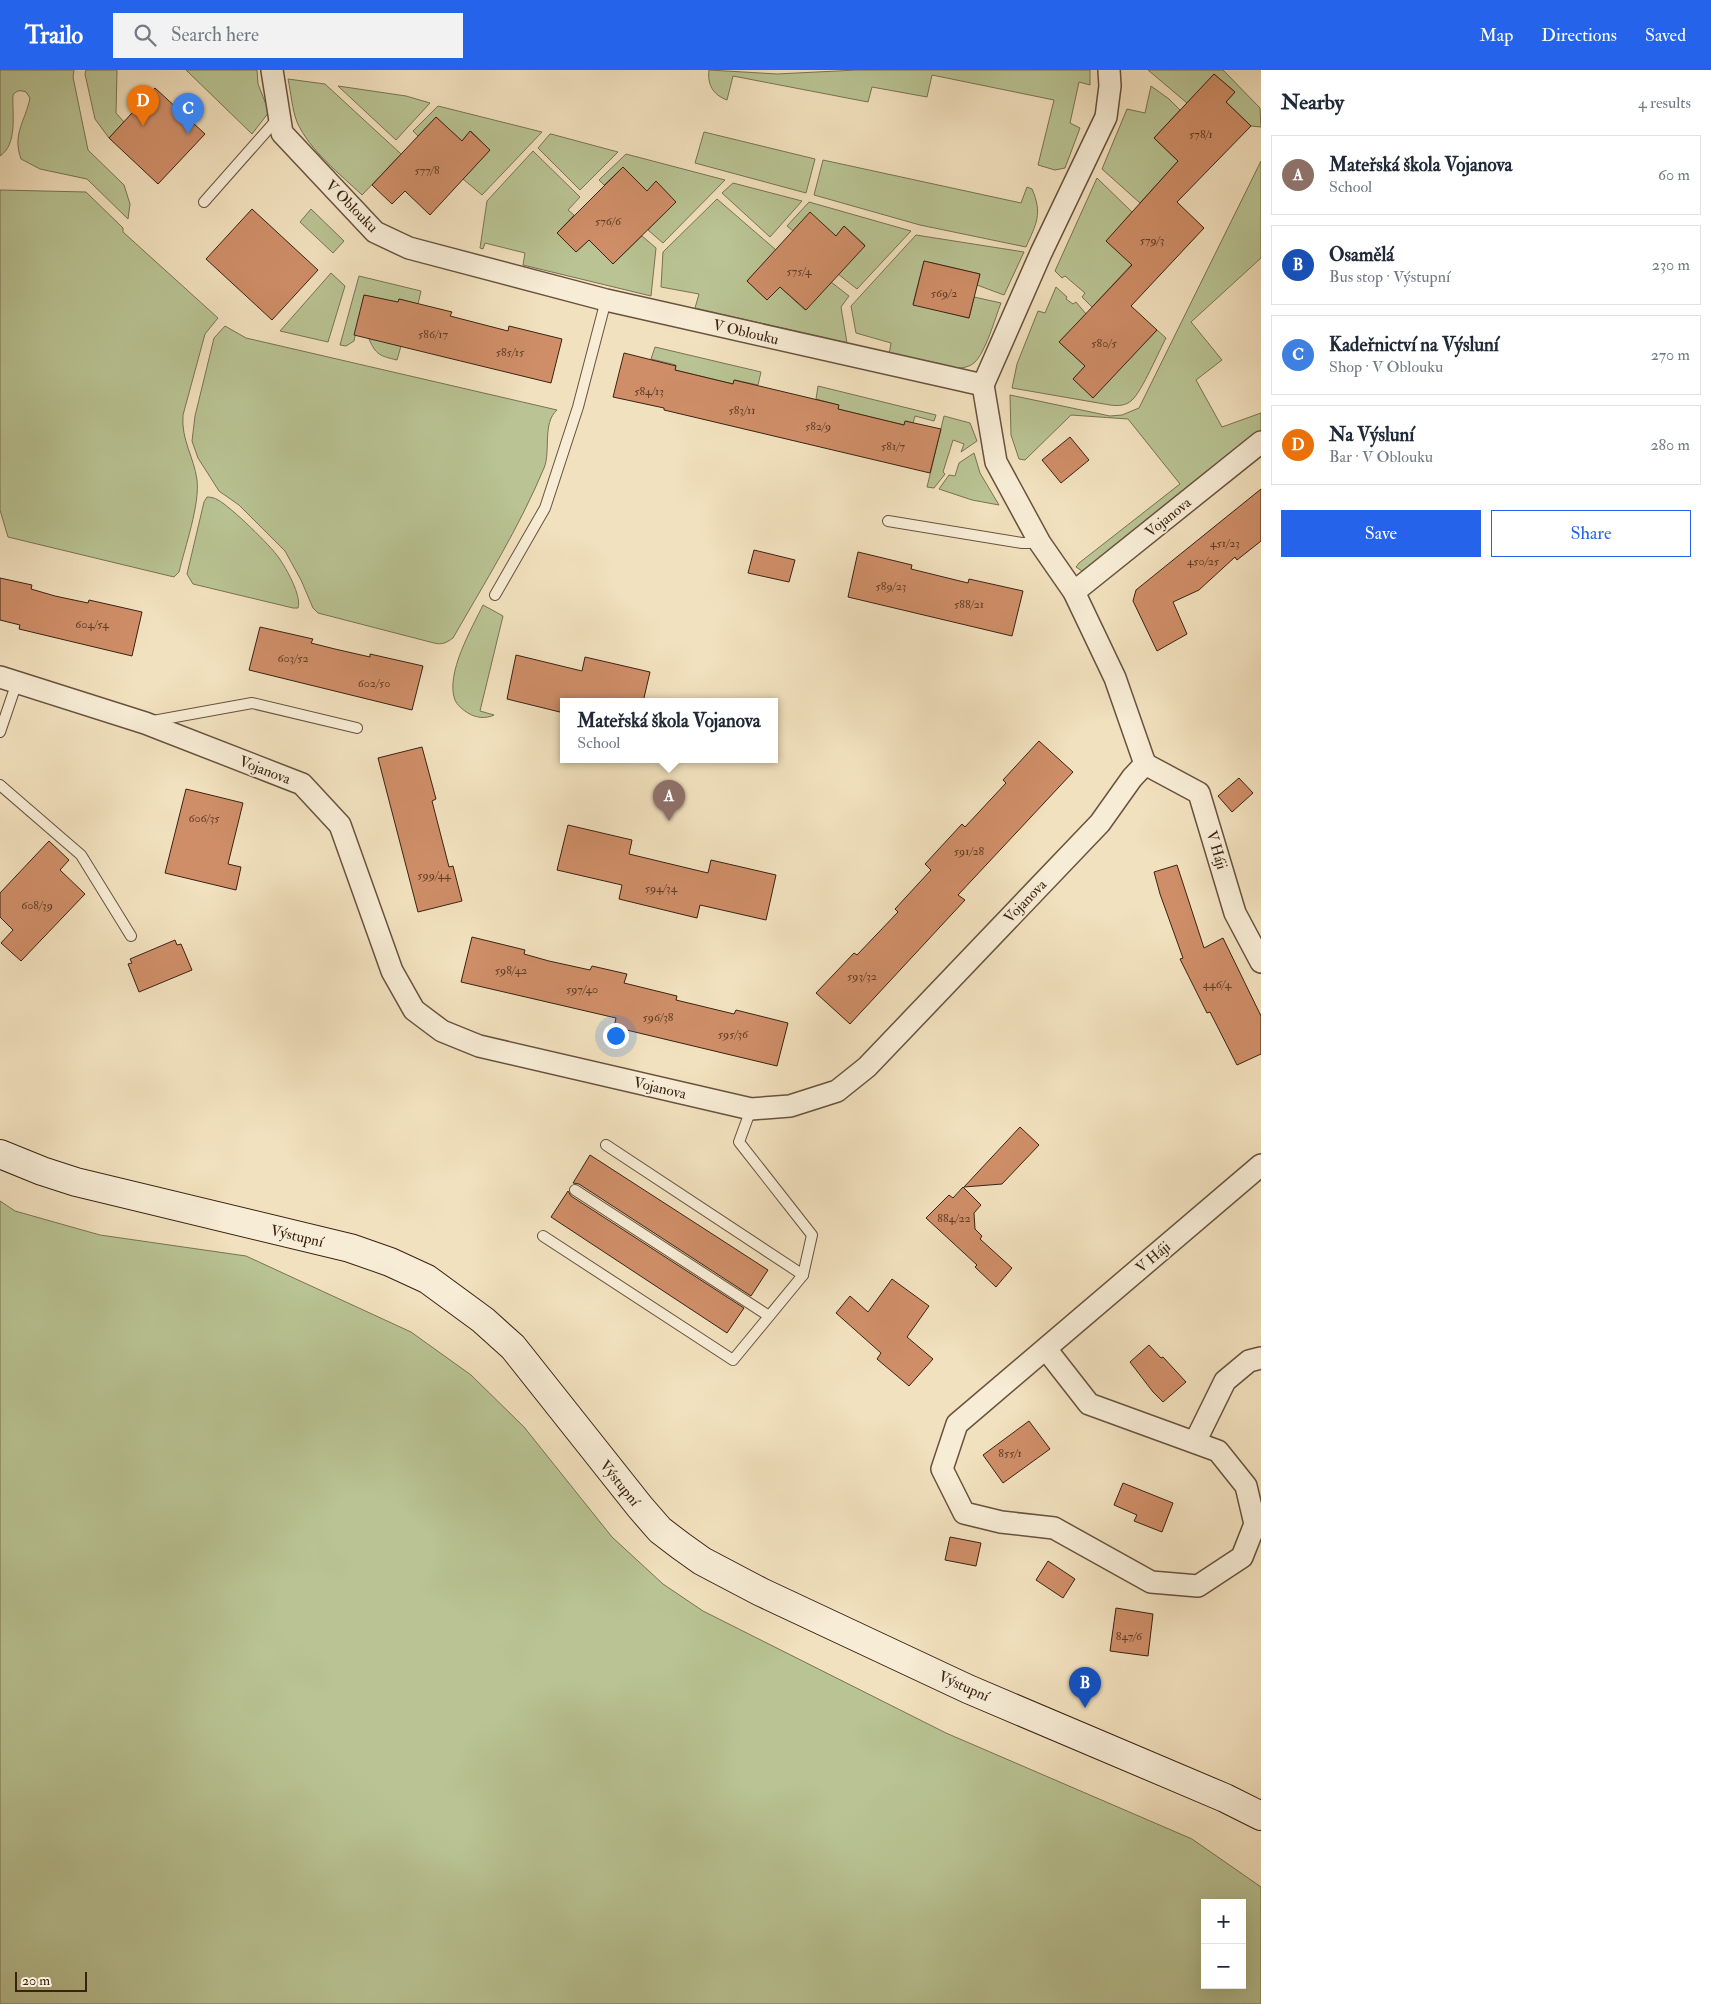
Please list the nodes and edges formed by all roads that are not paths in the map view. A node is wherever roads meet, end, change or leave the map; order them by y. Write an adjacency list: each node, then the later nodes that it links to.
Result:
1 (272, 70): 3 (street)
2 (1109, 70): 6 (street)
3 (280, 124): 4 (lane); 5 (street, V Oblouku)
4 (204, 202)
5 (606, 300): 6 (street, V Oblouku); 11 (lane)
6 (983, 385): 9 (street)
7 (1261, 442): 10 (street, Vojanova)
8 (888, 522): 9 (lane)
9 (1040, 543): 10 (street)
10 (1074, 592): 16 (street)
11 (495, 595)
12 (8, 679): 13 (street, Vojanova); 15 (lane, Vojanova)
13 (145, 723): 14 (lane); 20 (street, Vojanova)
14 (357, 728)
15 (0, 732)
16 (1145, 764): 19 (street, V Háji); 20 (street, Vojanova)
17 (0, 785): 18 (lane)
18 (131, 936)
19 (1261, 962)
20 (751, 1109): 26 (lane)
21 (606, 1146): 26 (lane)
22 (0, 1154): 31 (street, Výstupní)
23 (1261, 1165): 28 (street, V Háji)
24 (575, 1190): 27 (lane)
25 (542, 1236): 27 (lane)
26 (803, 1275): 27 (lane)
27 (770, 1316)
28 (1046, 1349): 30 (street); 30 (street, V Háji)
29 (1261, 1358): 30 (street)
30 (1195, 1442)
31 (1261, 1816)

